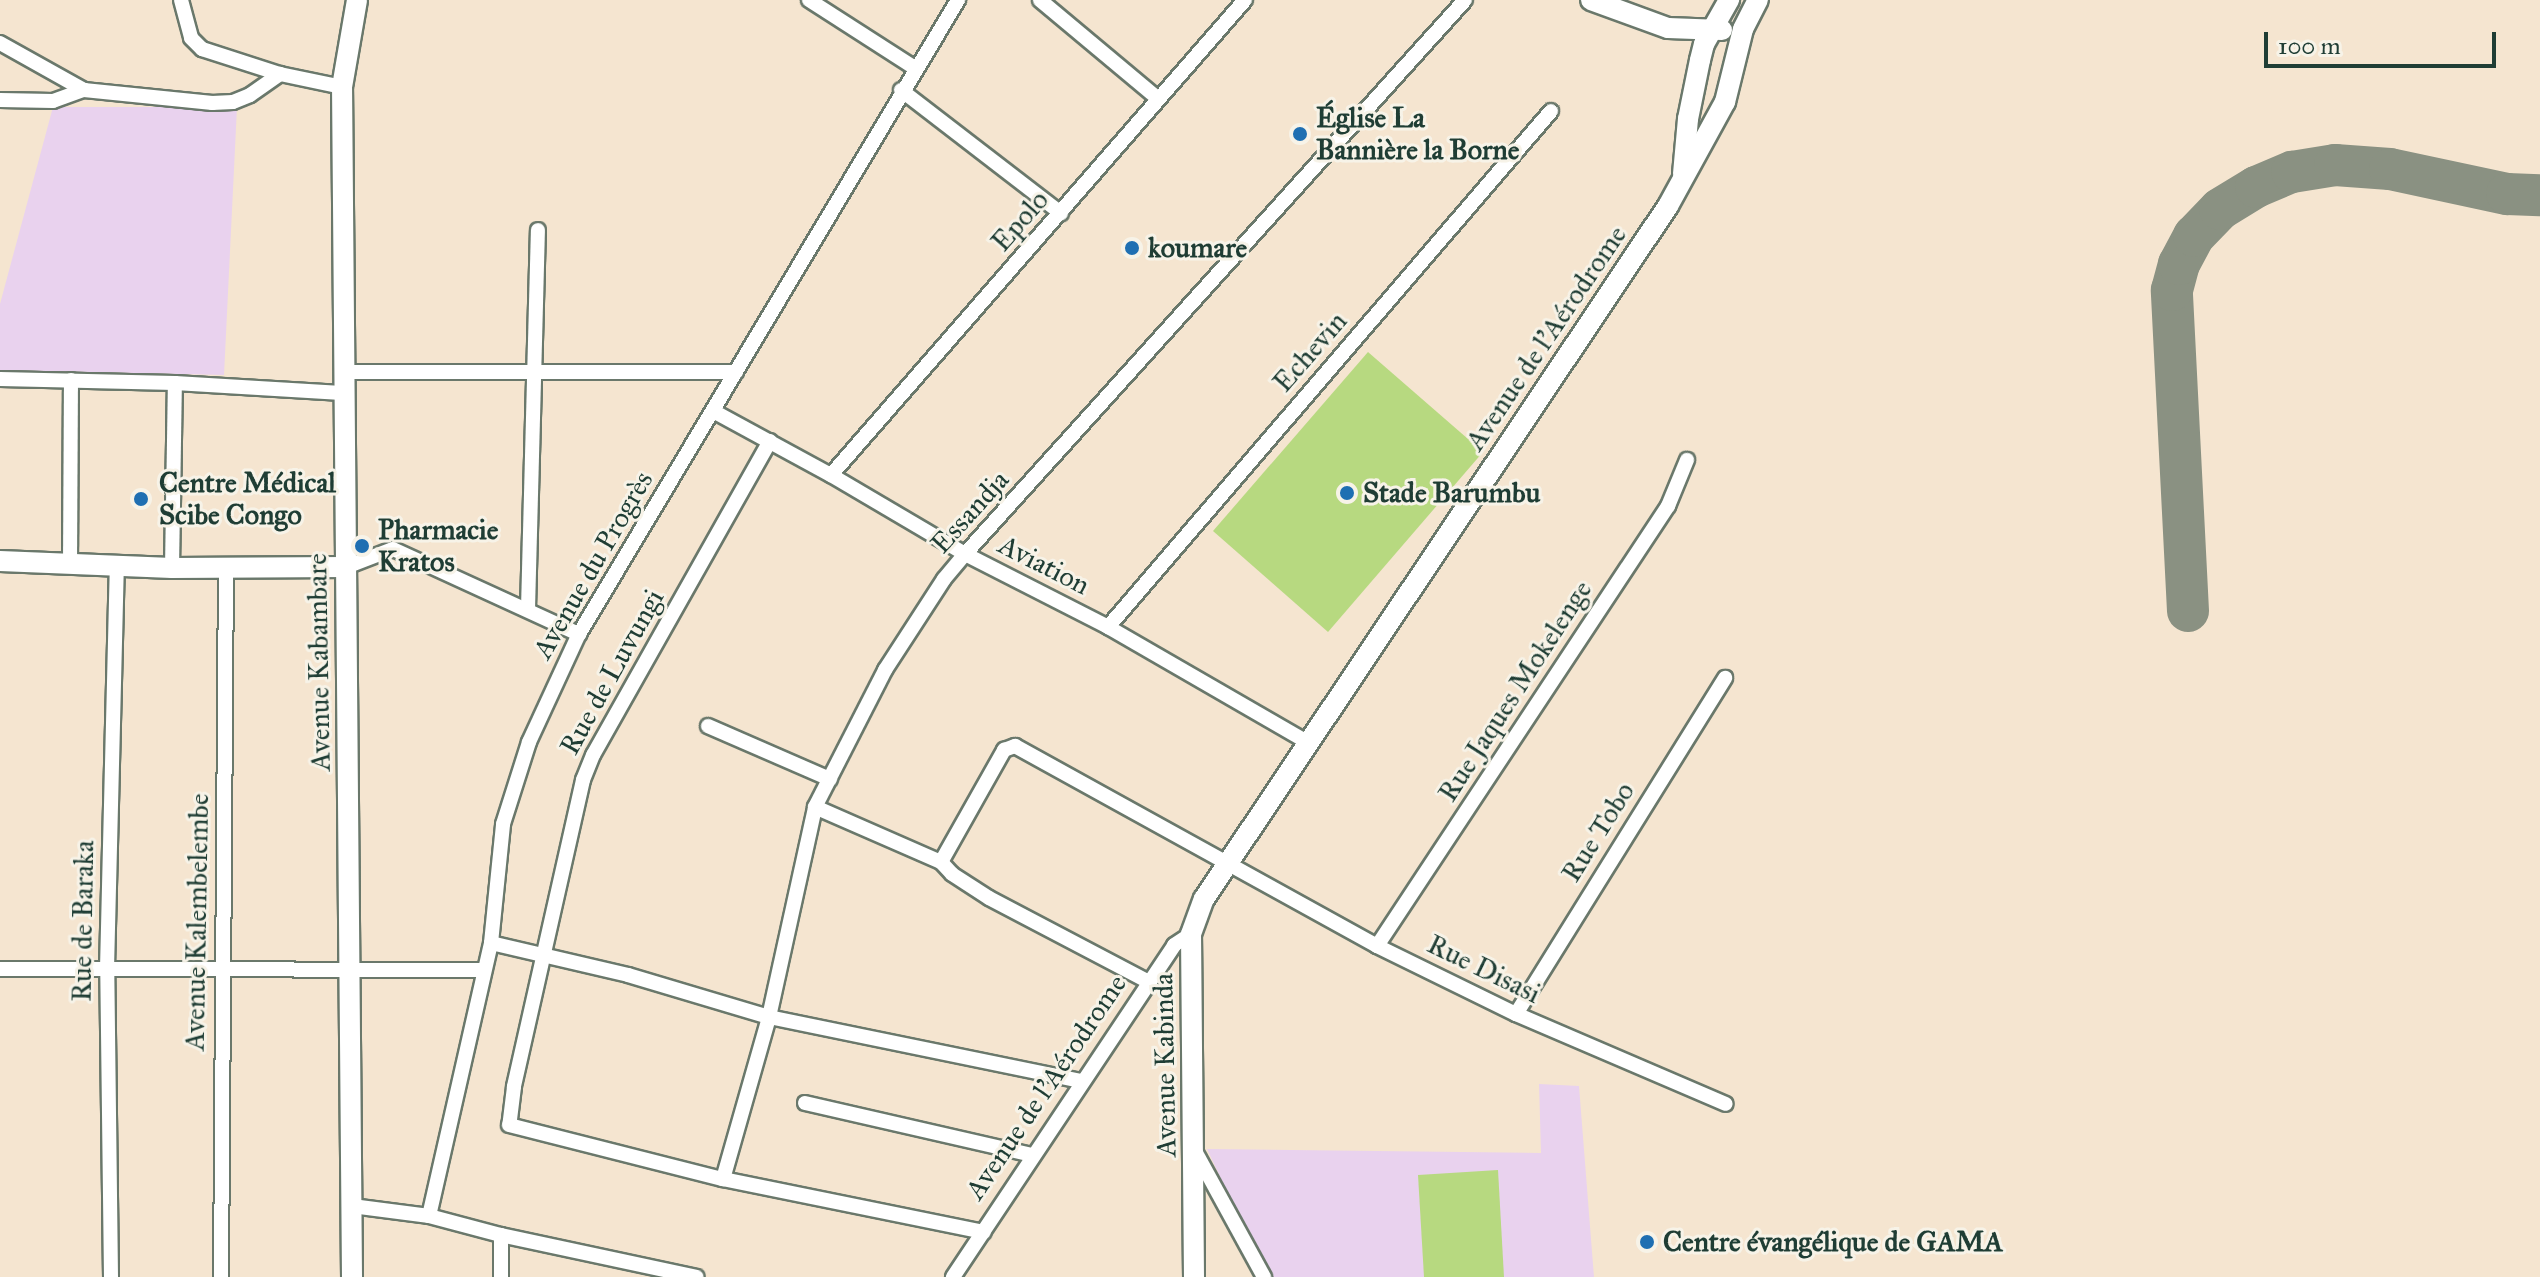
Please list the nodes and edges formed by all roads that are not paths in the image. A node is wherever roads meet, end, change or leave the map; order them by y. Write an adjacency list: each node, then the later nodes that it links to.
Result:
1 (181, 0): 15 (street)
2 (357, 0): 16 (street, Avenue Kabambare)
3 (809, 0): 14 (street)
4 (958, 0): 14 (street, Avenue du Progrès)
5 (1040, 0): 19 (street)
6 (1245, 0): 19 (street, Epolo)
7 (1465, 0): 36 (street, Essandja)
8 (1591, 0): 12 (street)
9 (1729, 0): 12 (street)
10 (1758, 0): 11 (street, Avenue de l’Aérodrome)
11 (1743, 29): 12 (street); 22 (street, Avenue de l’Aérodrome)
12 (1712, 30): 22 (street)
13 (0, 43): 17 (street)
14 (915, 68): 18 (street, Avenue du Progrès)
15 (280, 74): 16 (street); 17 (street)
16 (342, 87): 25 (street, Avenue Kabambare)
17 (84, 90): 20 (street)
18 (901, 90): 23 (street); 26 (street, Avenue du Progrès)
19 (1157, 98): 23 (street, Epolo)
20 (0, 100)
21 (1551, 111): 44 (street, Echevin)
22 (1682, 182): 48 (street, Avenue de l’Aérodrome)
23 (1061, 213): 35 (street, Epolo)
24 (538, 230): 27 (street)
25 (343, 372): 27 (street); 31 (street, Avenue Kabambare)
26 (736, 372): 27 (street); 32 (street, Avenue du Progrès)
27 (537, 374): 43 (street)
28 (0, 379): 29 (street)
29 (71, 380): 30 (street); 38 (street)
30 (175, 383): 31 (street); 42 (street)
31 (342, 393): 41 (street, Avenue Kabambare)
32 (713, 411): 33 (street, Aviation); 45 (street, Avenue du Progrès)
33 (770, 441): 35 (street, Aviation); 56 (street, Rue de Luvungi)
34 (1687, 460): 55 (street, Rue Jaques Mokelenge)
35 (831, 475): 36 (street, Aviation)
36 (965, 554): 44 (street, Aviation); 49 (street, Essandja)
37 (0, 561): 38 (street)
38 (70, 565): 39 (street)
39 (117, 566): 42 (street); 58 (street, Rue de Baraka)
40 (226, 567): 41 (street); 42 (street); 59 (street, Avenue Kalembelembe)
41 (346, 567): 43 (street); 61 (street, Avenue Kabambare)
42 (172, 568)
43 (528, 609): 45 (street)
44 (1108, 627): 48 (street, Aviation)
45 (579, 634): 54 (street, Avenue du Progrès)
46 (1725, 678): 63 (street, Rue Tobo)
47 (708, 726): 49 (street)
48 (1309, 743): 51 (street, Avenue de l’Aérodrome)
49 (830, 779): 50 (street, Essandja)
50 (815, 807): 52 (street); 64 (street, Essandja)
51 (1229, 861): 52 (street, Rue Disasi); 53 (street, Avenue Kabinda); 55 (street, Rue Disasi)
52 (941, 862): 62 (street)
53 (1191, 934): 62 (street, Avenue de l’Aérodrome); 68 (street, Avenue Kabinda)
54 (491, 943): 56 (street); 60 (street, Avenue du Progrès)
55 (1377, 946): 63 (street, Rue Disasi)
56 (543, 954): 64 (street); 70 (street, Rue de Luvungi)
57 (0, 969): 58 (street)
58 (107, 969): 59 (street); 76 (street, Rue de Baraka)
59 (222, 970): 61 (street); 77 (street, Avenue Kalembelembe)
60 (484, 970): 61 (street); 72 (street, Avenue du Progrès)
61 (350, 971): 71 (street, Avenue Kabambare)
62 (1149, 982): 65 (street, Avenue de l’Aérodrome)
63 (1516, 1014): 67 (street, Rue Disasi)
64 (769, 1017): 65 (street); 70 (street, Essandja)
65 (1082, 1081): 69 (street, Avenue de l’Aérodrome)
66 (805, 1103): 69 (street)
67 (1726, 1104)
68 (1195, 1151): 82 (street, Avenue Kabinda); 83 (street)
69 (1032, 1155): 73 (street, Avenue de l’Aérodrome)
70 (723, 1179): 73 (street)
71 (352, 1206): 72 (street); 78 (street, Avenue Kabambare)
72 (429, 1216): 74 (street)
73 (984, 1232): 81 (street, Avenue de l’Aérodrome)
74 (501, 1235): 75 (street); 79 (street)
75 (645, 1272): 80 (street)
76 (111, 1277)
77 (221, 1277)
78 (352, 1277)
79 (501, 1277)
80 (697, 1277)
81 (953, 1277)
82 (1194, 1277)
83 (1264, 1277)

